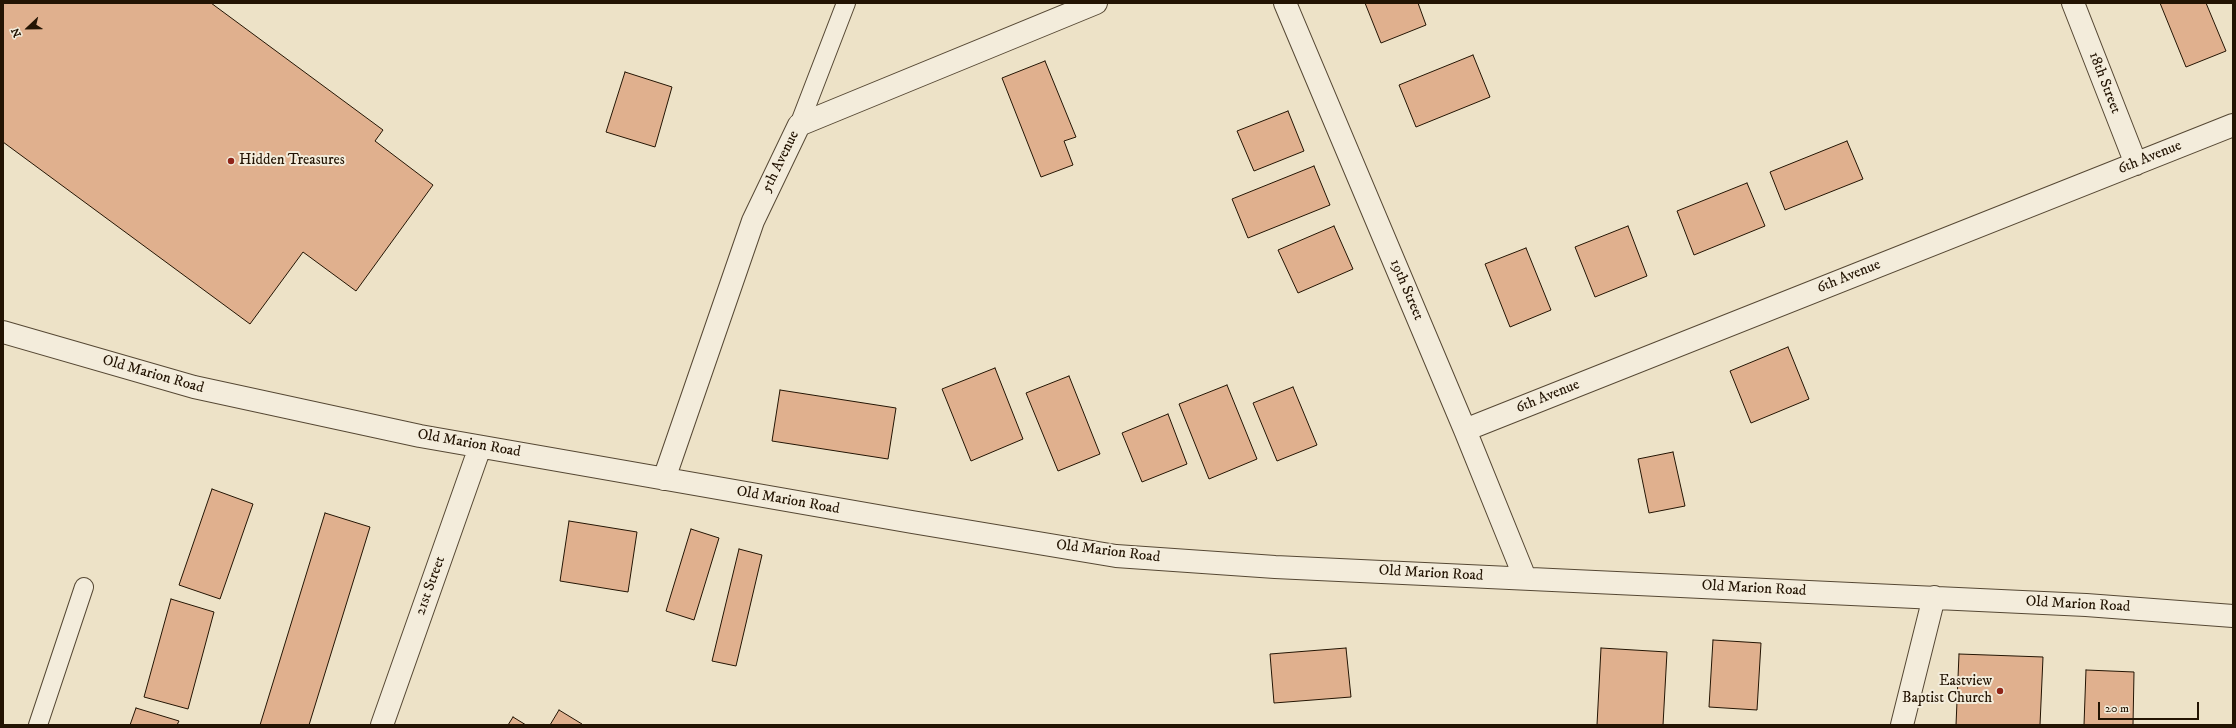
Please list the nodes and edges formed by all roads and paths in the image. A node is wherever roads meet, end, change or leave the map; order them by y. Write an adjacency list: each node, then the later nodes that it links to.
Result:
1 (846, 3): 5 (lane)
2 (1096, 3): 5 (street, 5th Avenue)
3 (1285, 3): 9 (street, 19th Street)
4 (2073, 3): 7 (street, 18th Street)
5 (799, 125): 11 (street, 5th Avenue)
6 (2233, 125): 7 (street, 6th Avenue)
7 (2136, 164): 9 (street, 6th Avenue)
8 (3, 332): 10 (street, Old Marion Road)
9 (1465, 430): 12 (street, 19th Street)
10 (480, 447): 11 (street, Old Marion Road); 17 (street, 21st Street)
11 (664, 479): 12 (street, Old Marion Road)
12 (1525, 578): 14 (street, Old Marion Road)
13 (84, 587): 16 (lane)
14 (1934, 598): 15 (street, Old Marion Road); 18 (street)
15 (2233, 616)
16 (38, 725)
17 (382, 725)
18 (1902, 725)

